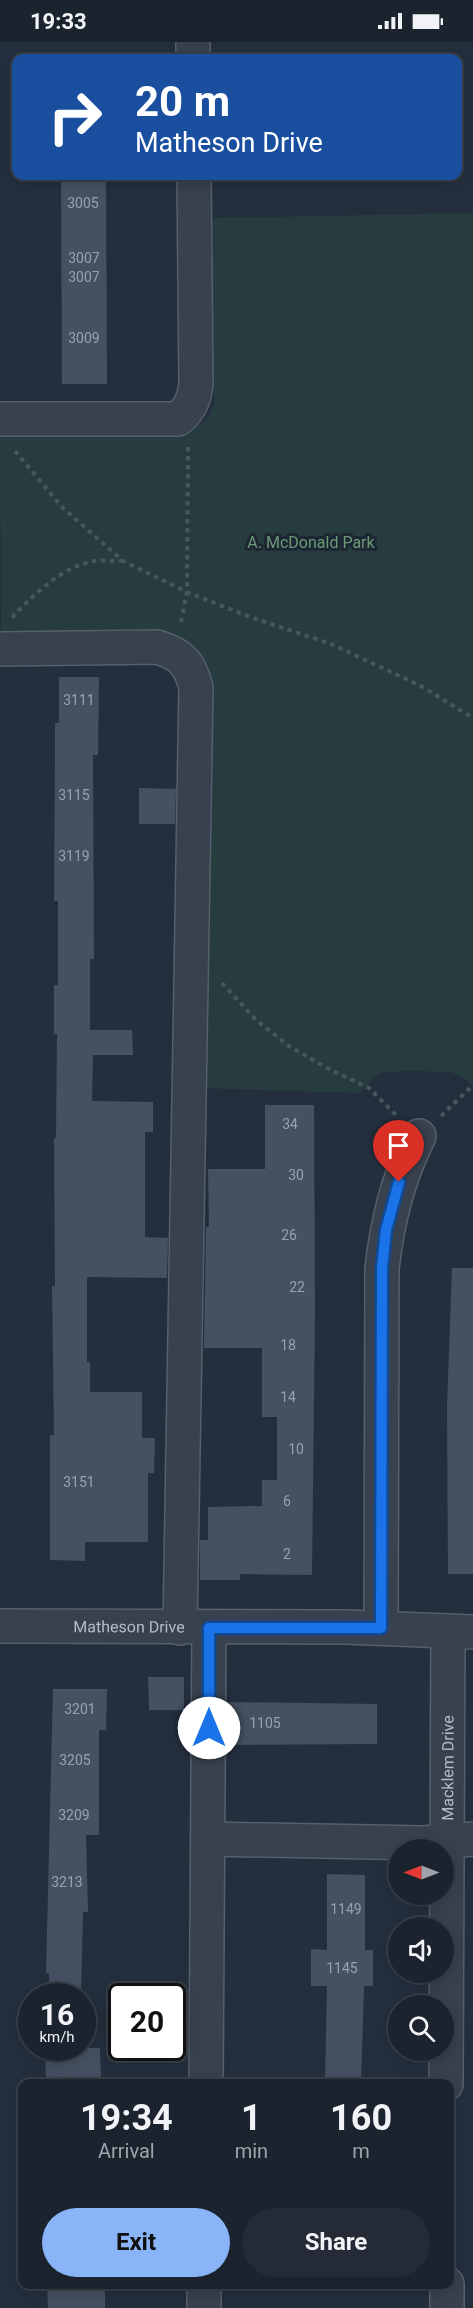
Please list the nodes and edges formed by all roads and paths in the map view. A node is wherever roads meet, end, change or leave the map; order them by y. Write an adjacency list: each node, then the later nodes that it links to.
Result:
1 (194, 180): 2 (street)
2 (188, 411): 3 (street); 5 (path)
3 (7, 419): 4 (path)
4 (123, 561): 5 (path); 6 (path)
5 (187, 592): 7 (path); 8 (path)
6 (6, 649): 7 (street)
7 (171, 651): 9 (street)
8 (473, 718)
9 (191, 949): 12 (path); 14 (street)
10 (473, 1085): 11 (path)
11 (468, 1090)
12 (419, 1136): 15 (street)
13 (0, 1626): 14 (street, Matheson Drive)
14 (194, 1628): 15 (street, Matheson Drive); 17 (street)
15 (381, 1628): 16 (street, Matheson Drive)
16 (461, 1632): 18 (street, Macklem Drive)
17 (209, 1839): 18 (street); 20 (street)
18 (460, 1840): 19 (street, Macklem Drive)
19 (460, 2043): 21 (street, Macklem Drive)
20 (206, 2079)
21 (448, 2079)
22 (204, 2289): 24 (street)
23 (447, 2289): 25 (street)
24 (204, 2308)
25 (447, 2308)

